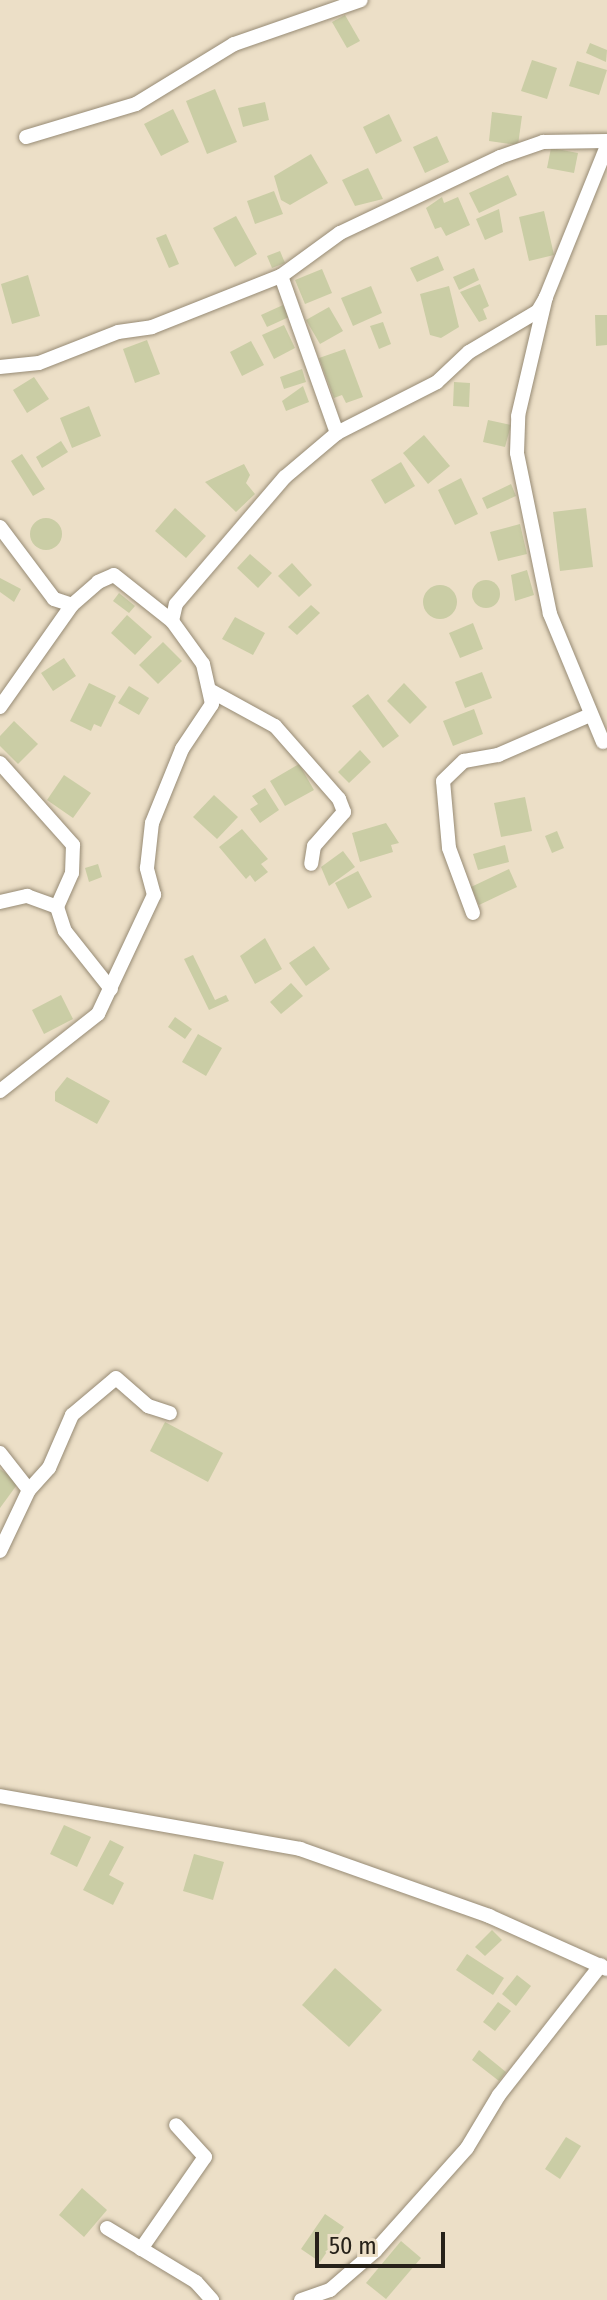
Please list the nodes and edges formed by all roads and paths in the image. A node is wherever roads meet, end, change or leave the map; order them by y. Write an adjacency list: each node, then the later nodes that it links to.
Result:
1 (361, 0): 2 (street)
2 (26, 137)
3 (607, 143): 4 (street); 5 (street)
4 (281, 276): 6 (street); 7 (street)
5 (546, 297): 7 (street); 13 (street)
6 (0, 367)
7 (337, 433): 10 (street)
8 (0, 527): 9 (street)
9 (72, 605): 10 (street); 12 (street)
10 (172, 621): 11 (street)
11 (211, 691): 16 (street); 20 (street)
12 (0, 707)
13 (590, 715): 14 (street); 19 (street)
14 (603, 742)
15 (0, 763): 18 (street)
16 (311, 864)
17 (0, 902): 18 (street)
18 (57, 907): 20 (street)
19 (473, 913)
20 (111, 989): 21 (street)
21 (0, 1091)
22 (170, 1413): 24 (street)
23 (0, 1453): 24 (street)
24 (29, 1490): 25 (street)
25 (0, 1551)
26 (0, 1796): 27 (street)
27 (604, 1967): 32 (street)
28 (176, 2125): 30 (street)
29 (107, 2228): 30 (street)
30 (141, 2249): 31 (street)
31 (212, 2300)
32 (301, 2300)

